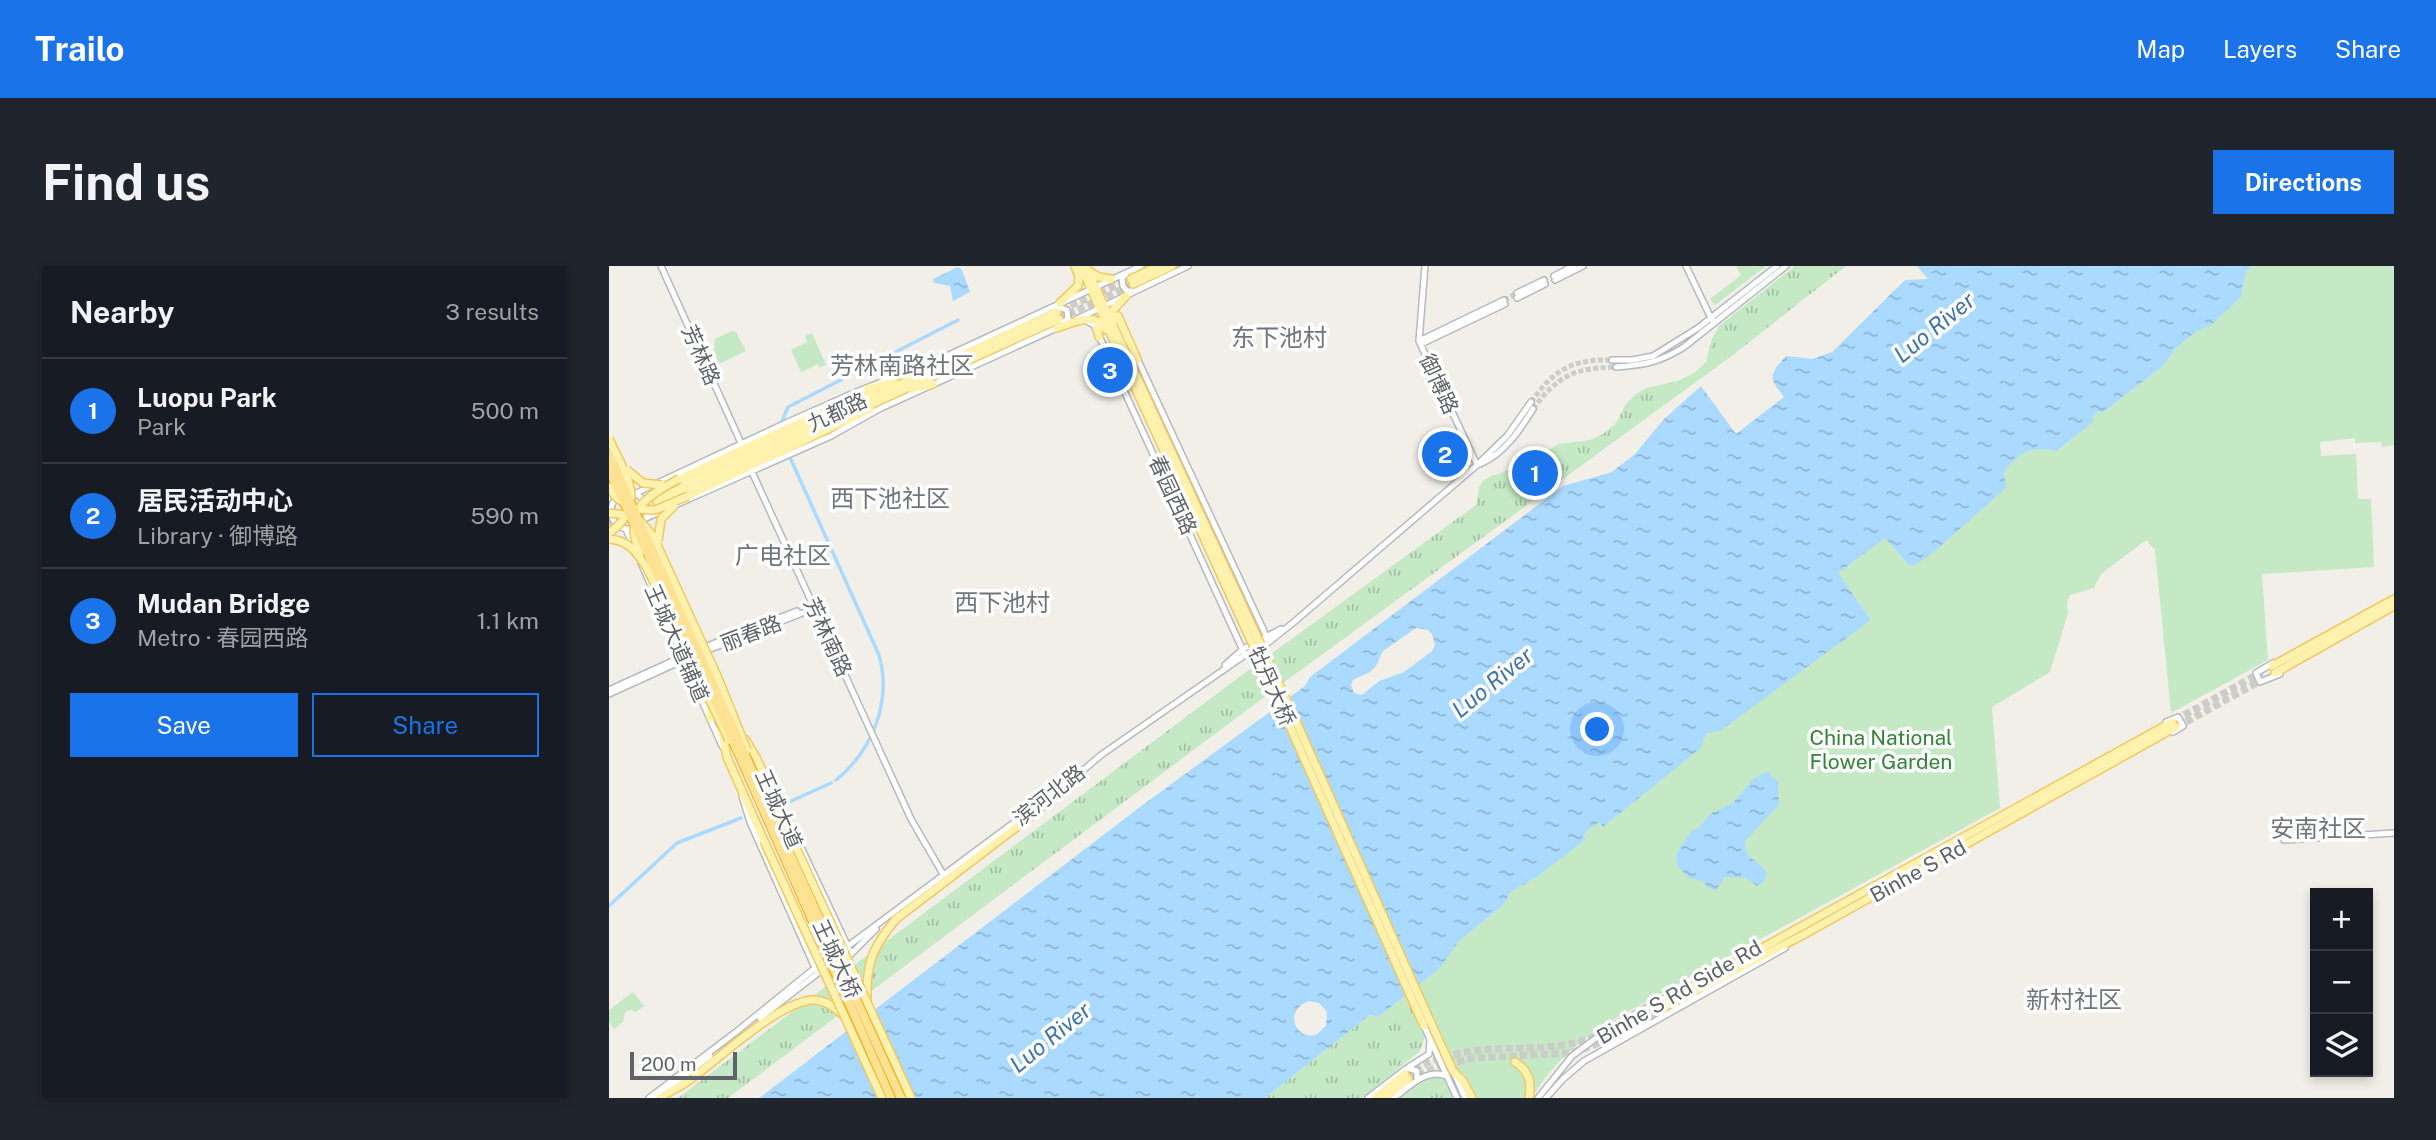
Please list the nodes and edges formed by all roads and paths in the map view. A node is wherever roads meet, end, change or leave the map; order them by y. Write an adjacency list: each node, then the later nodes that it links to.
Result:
1 (662, 266): 40 (main road, 芳林路)
2 (1075, 266): 22 (main road)
3 (1141, 266): 15 (main road)
4 (1159, 266): 15 (main road)
5 (1172, 266): 15 (main road)
6 (1188, 266): 15 (main road)
7 (1425, 266): 28 (main road)
8 (1573, 266): 9 (main road)
9 (1583, 266)
10 (1686, 266): 24 (main road)
11 (1777, 266): 24 (main road)
12 (1786, 266): 24 (main road)
13 (1085, 267): 14 (main road); 17 (main road, 牡丹大桥)
14 (1111, 279): 15 (main road, 九都路); 17 (main road, 九都路)
15 (1132, 281): 18 (main road, 九都路)
16 (1544, 282): 19 (main road)
17 (1093, 287): 21 (main road, 牡丹大桥); 22 (main road, 九都路)
18 (1126, 296): 21 (main road, 九都路); 26 (main road); 29 (main road)
19 (1517, 296)
20 (1504, 302): 28 (main road)
21 (1102, 307): 25 (main road, 九都路); 26 (main road, 牡丹大桥)
22 (1058, 310): 25 (main road); 31 (main road, 九都路); 33 (main road, 九都路); 36 (main road, 九都路)
23 (1081, 320): 25 (main road); 26 (main road); 27 (main road)
24 (1713, 320): 30 (main road); 32 (main road)
25 (1057, 328): 34 (main road, 九都路)
26 (1111, 329): 27 (main road); 29 (main road); 105 (main road, 牡丹大桥, bridge)
27 (1099, 337): 73 (main road, 春园西路)
28 (1420, 343): 42 (main road, 御博路)
29 (1137, 359): 69 (main road)
30 (1612, 360)
31 (936, 361): 33 (main road); 35 (main road, 九都路)
32 (1616, 367)
33 (912, 378): 35 (main road); 38 (main road, 九都路); 45 (main road)
34 (933, 384): 36 (main road); 43 (main road, 九都路)
35 (856, 392): 40 (main road, 九都路)
36 (895, 393): 38 (main road, 九都路); 49 (main road)
37 (1532, 406): 42 (main road, 滨河北路)
38 (790, 438): 51 (main road, 九都路)
39 (610, 442): 41 (main road, bridge); 48 (main road)
40 (742, 443): 46 (main road, 九都路)
41 (613, 462): 45 (main road, bridge); 48 (main road); 58 (main road, bridge); 87 (highway, 王城大道, bridge); 91 (highway, 王城大道, bridge)
42 (1477, 465): 69 (main road, 滨河北路)
43 (753, 471): 53 (main road, 九都路); 63 (main road, 芳林南路)
44 (609, 479): 50 (main road)
45 (680, 479): 61 (main road, bridge)
46 (647, 486): 48 (main road, 九都路); 53 (main road)
47 (609, 487): 49 (main road, bridge)
48 (632, 493): 50 (main road, 九都路); 54 (main road)
49 (688, 496): 60 (main road, bridge)
50 (613, 498): 52 (main road, 九都路)
51 (656, 499)
52 (610, 512): 55 (main road); 60 (main road, bridge)
53 (660, 514): 54 (main road, 九都路)
54 (644, 521): 57 (main road, 九都路); 66 (main road, 王城大道); 68 (main road, 王城大道辅道)
55 (616, 523): 56 (main road); 57 (main road)
56 (609, 527)
57 (629, 529): 67 (main road, 王城大道); 71 (main road, 王城大道辅道)
58 (609, 533)
59 (609, 539): 61 (main road, bridge)
60 (662, 555): 91 (main road, bridge)
61 (647, 568): 87 (main road, bridge)
62 (2394, 599): 65 (main road)
63 (815, 606): 72 (main road, 丽春路); 95 (main road, 芳林南路)
64 (2394, 607): 65 (main road)
65 (2376, 613): 70 (main road)
66 (688, 620): 67 (main road); 68 (main road); 72 (main road, 王城大道)
67 (677, 625): 71 (main road); 74 (main road, 王城大道)
68 (700, 635): 72 (main road, 王城大道辅道)
69 (1267, 640): 73 (main road, 滨河北路)
70 (2321, 643): 70 (main road); 75 (main road)
71 (679, 648): 74 (main road, 王城大道辅道)
72 (704, 649): 74 (main road, 丽春路); 76 (main road, 王城大道); 79 (main road, 王城大道辅道)
73 (1244, 652): 90 (main road, 滨河北路)
74 (687, 657): 77 (main road, 丽春路); 78 (main road, 王城大道); 80 (main road, 王城大道辅道)
75 (2274, 669)
76 (719, 689): 79 (main road); 82 (main road, 王城大道)
77 (609, 692)
78 (710, 700): 80 (main road); 84 (main road, 王城大道)
79 (729, 701): 82 (main road, 王城大道辅道)
80 (711, 718): 84 (main road, 王城大道辅道)
81 (2176, 723): 83 (main road, Binhe S Rd)
82 (748, 745): 85 (main road, 王城大道)
83 (2128, 750): 94 (main road, Binhe S Rd); 94 (main road, Binhe S Rd)
84 (727, 757): 86 (main road, 王城大道)
85 (756, 757): 86 (main road); 88 (main road, 王城大道)
86 (732, 769): 89 (main road, 王城大道)
87 (744, 770): 91 (highway, 王城大道, bridge)
88 (763, 773): 97 (main road); 101 (main road, 王城大道, bridge)
89 (741, 788): 98 (main road); 104 (main road, 王城大道, bridge)
90 (1062, 788): 95 (main road, 滨河北路); 101 (main road)
91 (771, 821): 114 (highway, 王城大桥, bridge); 115 (highway, 王城大桥, bridge)
92 (2394, 832): 93 (main road)
93 (2286, 839)
94 (1949, 849): 96 (main road, Binhe S Rd)
95 (944, 873): 99 (main road, 滨河北路)
96 (1801, 931): 102 (main road, Binhe S Rd); 103 (main road, Binhe S Rd Side Rd); 106 (main road, Binhe S Rd Side Rd)
97 (842, 933): 98 (main road); 99 (main road)
98 (805, 949): 100 (main road)
99 (850, 950): 100 (main road, 滨河北路)
100 (816, 970): 111 (main road, 滨河北路); 112 (main road, 滨河北路)
101 (867, 1000): 116 (main road, 王城大道, bridge)
102 (1656, 1009)
103 (1634, 1014): 106 (main road); 125 (main road, Binhe S Rd Side Rd)
104 (845, 1017): 112 (main road); 113 (main road, 王城大道, bridge)
105 (1427, 1023): 107 (main road); 109 (main road, 牡丹大桥)
106 (1641, 1028): 126 (main road, Binhe S Rd Side Rd)
107 (1430, 1040): 109 (main road); 110 (main road)
108 (1515, 1062): 124 (main road)
109 (1450, 1073): 110 (main road); 121 (main road); 122 (main road); 123 (main road, 牡丹大桥)
110 (1409, 1076): 117 (main road); 118 (main road); 119 (main road); 120 (main road)
111 (649, 1098)
112 (657, 1098)
113 (882, 1098)
114 (891, 1098)
115 (901, 1098)
116 (911, 1098)
117 (1368, 1098)
118 (1375, 1098)
119 (1385, 1098)
120 (1394, 1098)
121 (1457, 1098)
122 (1465, 1098)
123 (1472, 1098)
124 (1529, 1098)
125 (1538, 1098)
126 (1546, 1098)

